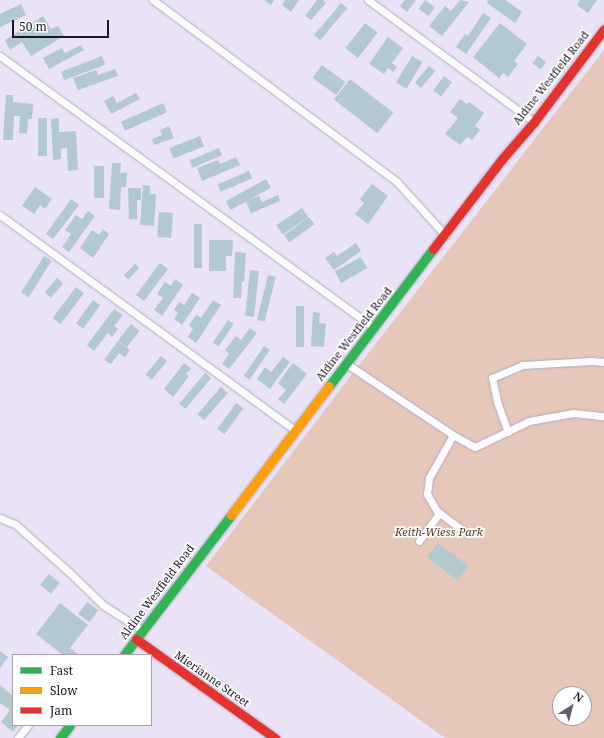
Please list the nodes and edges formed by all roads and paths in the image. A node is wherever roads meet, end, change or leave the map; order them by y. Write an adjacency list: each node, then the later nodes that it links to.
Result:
1 (153, 0): 7 (lane)
2 (368, 0): 5 (lane)
3 (604, 29): 5 (main road, Aldine Westfield Road)
4 (0, 56): 8 (lane)
5 (534, 122): 7 (main road, Aldine Westfield Road)
6 (0, 215): 12 (lane)
7 (445, 235): 8 (main road, Aldine Westfield Road)
8 (374, 328): 10 (main road, Aldine Westfield Road)
9 (604, 362): 13 (lane)
10 (346, 364): 12 (main road, Aldine Westfield Road); 14 (lane)
11 (604, 416): 13 (lane)
12 (295, 430): 19 (main road, Aldine Westfield Road)
13 (508, 432): 14 (lane)
14 (453, 435): 15 (lane)
15 (439, 513): 17 (lane); 18 (lane)
16 (0, 518): 19 (lane)
17 (468, 534)
18 (419, 541)
19 (142, 630): 20 (main road, Aldine Westfield Road)
20 (136, 639): 21 (main road, Aldine Westfield Road); 26 (main road, Mierianne Street)
21 (125, 654)
22 (27, 726): 24 (lane)
23 (69, 726): 25 (main road)
24 (18, 738)
25 (60, 738)
26 (275, 738)

